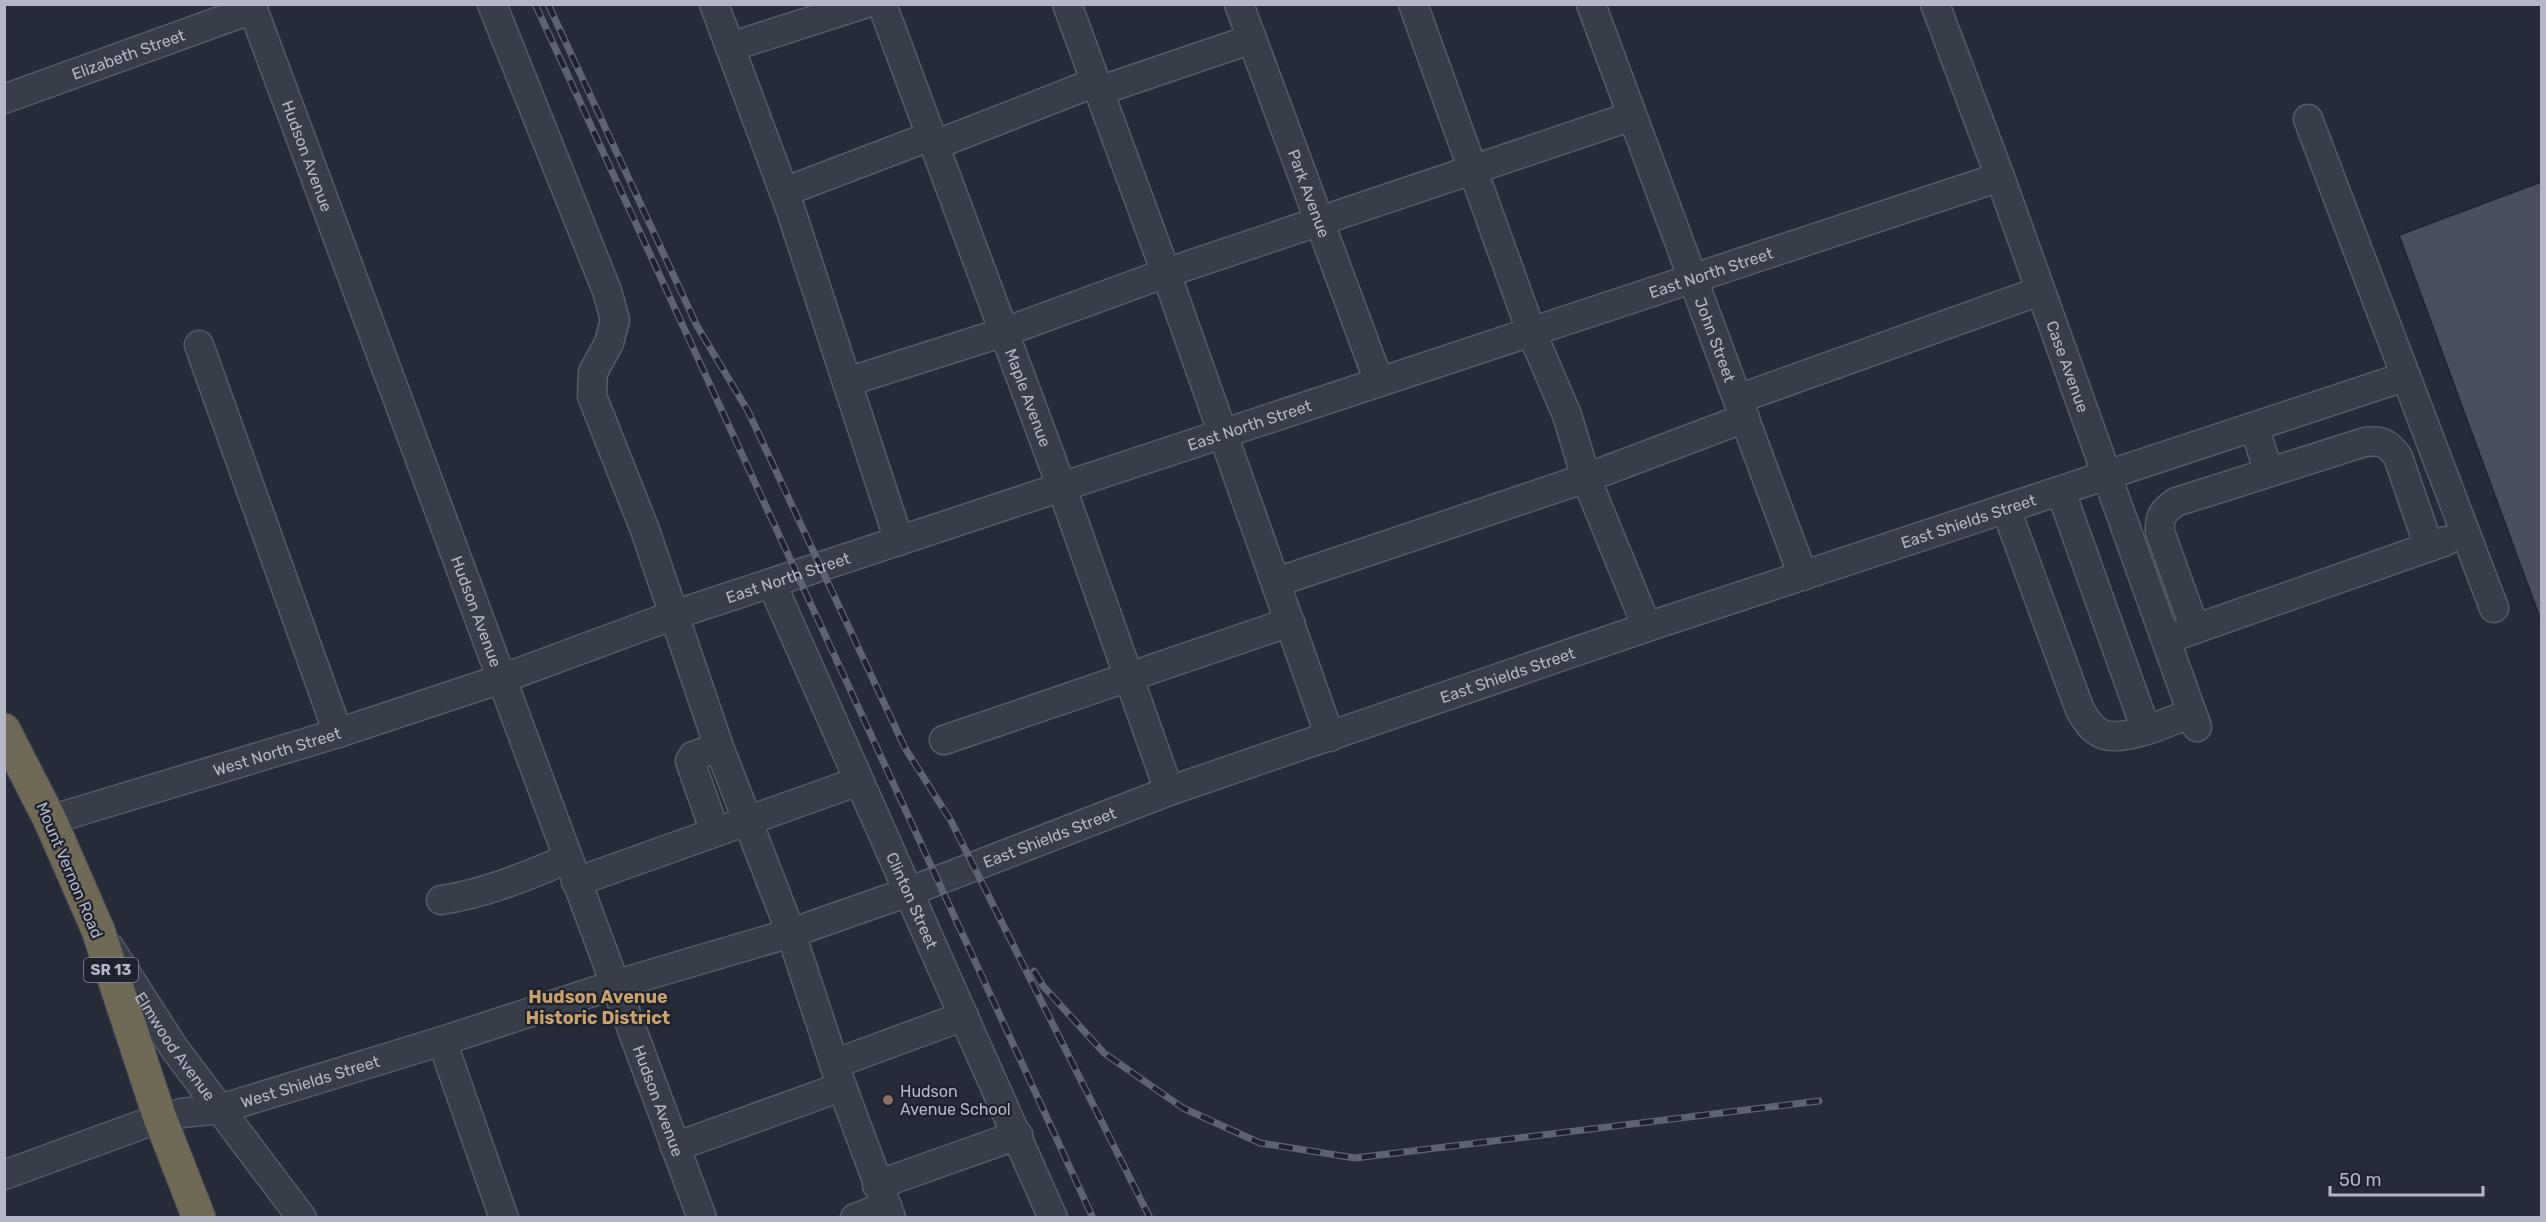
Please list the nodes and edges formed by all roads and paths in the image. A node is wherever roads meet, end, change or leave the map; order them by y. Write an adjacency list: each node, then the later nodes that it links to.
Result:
1 (492, 4): 46 (street)
2 (714, 4): 11 (street)
3 (1067, 4): 12 (street)
4 (1239, 4): 10 (street, Park Avenue)
5 (1413, 4): 17 (street)
6 (1591, 4): 14 (street, John Street)
7 (1935, 4): 18 (street, Case Avenue)
8 (884, 6): 11 (street); 16 (street, Maple Avenue)
9 (252, 7): 13 (street, Elizabeth Street); 52 (street, Hudson Avenue)
10 (1252, 39): 12 (street); 20 (street, Park Avenue)
11 (730, 47): 19 (street)
12 (1097, 87): 16 (street); 21 (street)
13 (4, 99)
14 (1632, 116): 17 (street); 22 (street, John Street)
15 (2308, 119): 27 (street)
16 (933, 141): 19 (street); 25 (street, Maple Avenue)
17 (1474, 168): 20 (street); 24 (street)
18 (2000, 177): 22 (street, East North Street); 23 (street, Case Avenue)
19 (784, 192): 28 (street)
20 (1320, 222): 21 (street); 29 (street, Park Avenue)
21 (1166, 273): 25 (street); 32 (street)
22 (1692, 277): 24 (street, East North Street); 30 (street, John Street)
23 (2040, 291): 30 (street); 34 (street, Case Avenue)
24 (1532, 331): 29 (street, East North Street); 35 (street)
25 (1004, 332): 28 (street); 36 (street, Maple Avenue)
26 (199, 345): 55 (street)
27 (2404, 377): 31 (street, East Shields Street); 39 (street)
28 (847, 382): 40 (street)
29 (1379, 382): 32 (street, East North Street)
30 (1741, 409): 35 (street); 42 (street, John Street)
31 (2254, 427): 33 (street); 34 (street, East Shields Street)
32 (1222, 435): 36 (street, East North Street); 43 (street)
33 (2269, 472): 41 (street); 49 (street)
34 (2105, 477): 37 (street, East Shields Street); 50 (street, Case Avenue)
35 (1586, 478): 43 (street); 48 (street)
36 (1062, 488): 40 (street, East North Street); 51 (street, Maple Avenue)
37 (2061, 492): 38 (street, East Shields Street); 54 (street)
38 (2006, 509): 42 (street, East Shields Street); 54 (street)
39 (2466, 534): 41 (street); 45 (street)
40 (899, 541): 44 (street, East North Street)
41 (2429, 547): 49 (street)
42 (1803, 576): 48 (street, East Shields Street)
43 (1276, 582): 47 (street)
44 (772, 584): 46 (street, East North Street); 59 (street, Clinton Street)
45 (2494, 608)
46 (674, 615): 52 (street, East North Street); 58 (street)
47 (1290, 621): 51 (street); 56 (street)
48 (1647, 627): 56 (street, East Shields Street)
49 (2195, 629): 50 (street)
50 (2165, 639): 54 (street, Case Avenue)
51 (1129, 677): 57 (street); 60 (street, Maple Avenue)
52 (501, 679): 55 (street, West North Street); 64 (street, Hudson Avenue)
53 (4, 730): 61 (highway, Mount Vernon Road / SR 13)
54 (2146, 730)
55 (338, 733): 61 (street, West North Street)
56 (1330, 737): 60 (street, East Shields Street)
57 (944, 740)
58 (719, 747): 62 (street); 63 (street)
59 (859, 781): 62 (street); 65 (street, Clinton Street)
60 (1169, 791): 65 (street, East Shields Street)
61 (50, 820): 67 (highway, Mount Vernon Road / SR 13)
62 (748, 820): 63 (street); 68 (street)
63 (715, 832): 64 (street)
64 (572, 871): 66 (street); 69 (street, Hudson Avenue)
65 (908, 892): 68 (street, East Shields Street); 70 (street, Clinton Street)
66 (441, 900)
67 (98, 930): 73 (street, Elmwood Avenue); 74 (highway, Mount Vernon Road / SR 13)
68 (791, 933): 69 (street, East Shields Street); 72 (street)
69 (614, 985): 71 (street, West Shields Street); 76 (street, Hudson Avenue)
70 (964, 1016): 72 (street); 75 (street, Clinton Street)
71 (442, 1041): 73 (street, West Shields Street); 81 (street)
72 (838, 1075): 76 (street); 78 (street)
73 (220, 1108): 74 (street, West Shields Street); 80 (street, Elmwood Avenue)
74 (160, 1118): 77 (street, West Shields Street); 79 (highway, Mount Vernon Road / SR 13)
75 (1018, 1135): 78 (street); 84 (street, Clinton Street)
76 (675, 1147): 82 (street, Hudson Avenue)
77 (4, 1175)
78 (885, 1203): 83 (street)
79 (199, 1218)
80 (302, 1218)
81 (504, 1218)
82 (702, 1218)
83 (855, 1218)
84 (1053, 1218)

